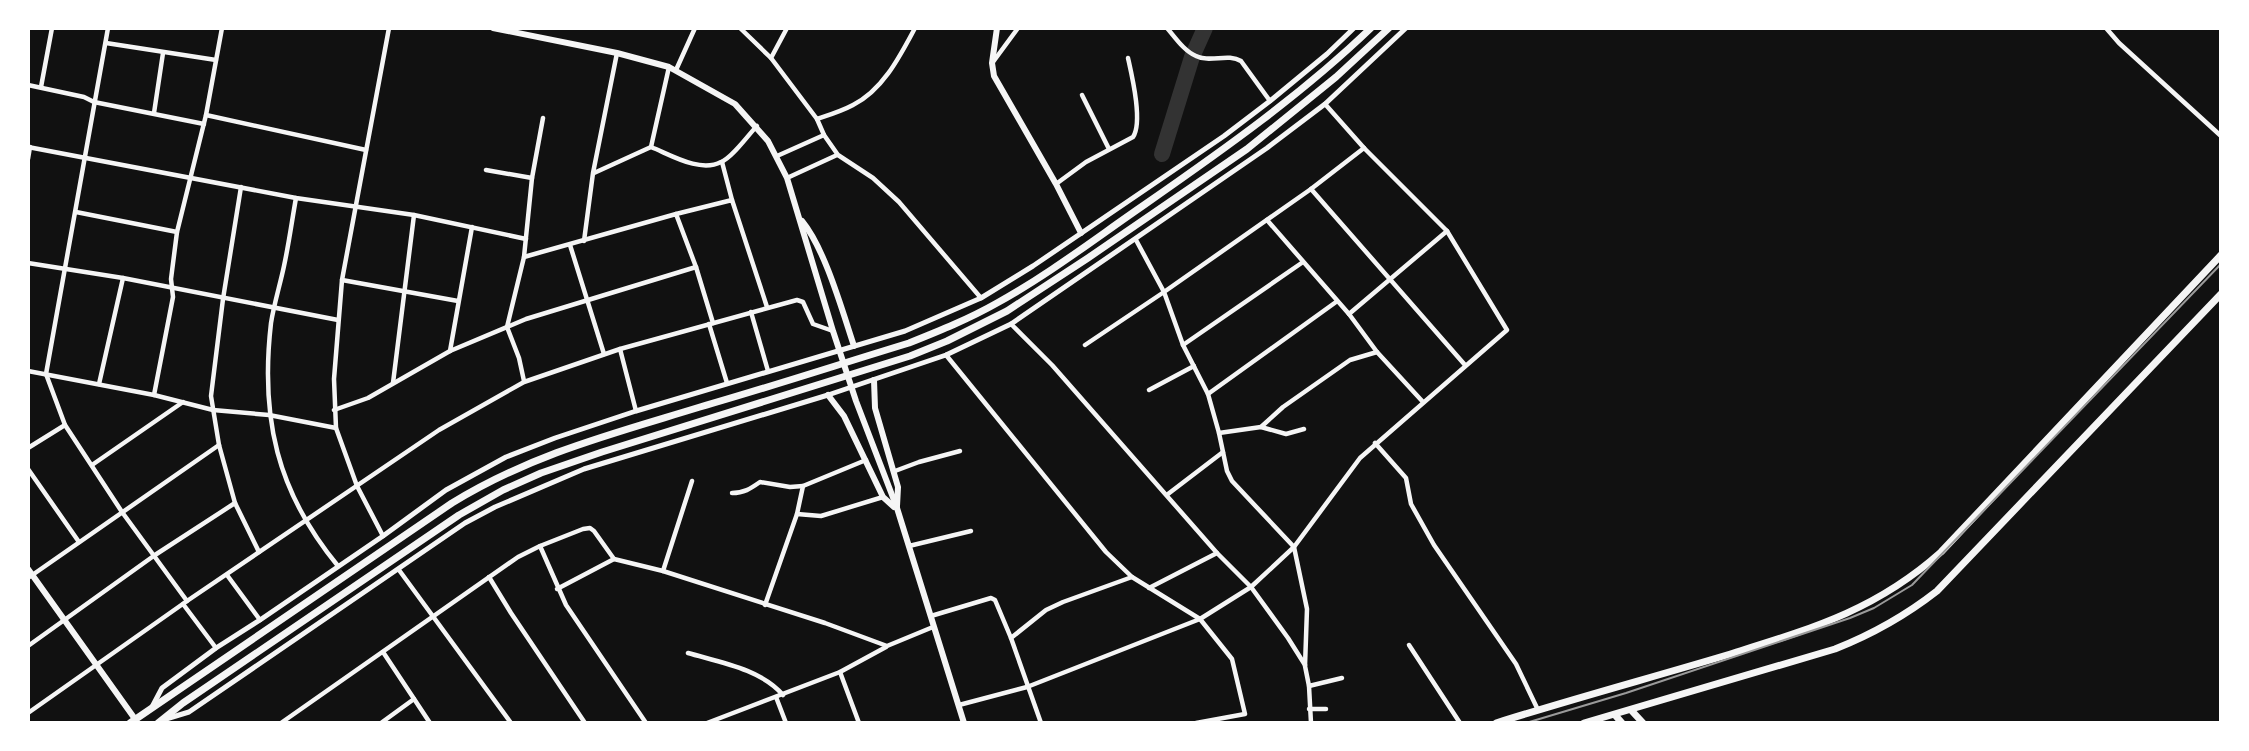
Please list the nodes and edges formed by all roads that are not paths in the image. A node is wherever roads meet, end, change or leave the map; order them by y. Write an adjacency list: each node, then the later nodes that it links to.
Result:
1 (52, 28): 29 (street)
2 (108, 28): 19 (street)
3 (222, 28): 24 (street)
4 (389, 28): 46 (street)
5 (494, 28): 18 (main road)
6 (695, 28): 27 (street)
7 (740, 28): 22 (street)
8 (787, 28): 22 (street)
9 (915, 28): 37 (street)
10 (998, 28): 25 (main road)
11 (1018, 28): 25 (street)
12 (1167, 28): 31 (street)
13 (1354, 28): 31 (street)
14 (1371, 28): 201 (main road)
15 (1389, 28): 210 (main road)
16 (1406, 28): 33 (street)
17 (2106, 28): 41 (street)
18 (524, 30): 20 (main road)
19 (106, 43): 21 (street); 32 (street)
20 (617, 52): 26 (main road); 53 (street)
21 (163, 53): 24 (street); 34 (street)
22 (771, 58): 37 (street)
23 (1128, 58): 45 (street)
24 (216, 60): 35 (street)
25 (992, 63): 57 (main road)
26 (669, 67): 27 (main road); 43 (street)
27 (676, 70): 39 (main road)
28 (28, 85): 29 (street)
29 (41, 87): 32 (street)
30 (1082, 95): 45 (street)
31 (1270, 101): 71 (street)
32 (94, 102): 34 (street); 49 (street)
33 (1325, 104): 44 (street); 73 (street)
34 (154, 113): 38 (street)
35 (206, 115): 38 (street); 46 (street)
36 (544, 118): 55 (street)
37 (817, 119): 40 (street)
38 (204, 124): 54 (street)
39 (757, 126): 48 (main road); 51 (street)
40 (824, 135): 47 (street); 48 (street)
41 (2221, 136)
42 (29, 147): 49 (street); 50 (street)
43 (651, 147): 51 (street); 53 (street)
44 (1364, 148): 59 (street); 69 (street)
45 (1109, 149): 57 (street)
46 (366, 150): 62 (street)
47 (838, 155): 56 (street); 89 (street)
48 (778, 156): 56 (main road)
49 (85, 158): 54 (street); 63 (street)
50 (28, 159)
51 (722, 162): 61 (street)
52 (486, 170): 55 (street)
53 (593, 173): 74 (street)
54 (191, 177): 58 (street); 70 (street)
55 (532, 178): 72 (street)
56 (787, 178): 66 (main road)
57 (1056, 184): 71 (main road)
58 (241, 187): 60 (street); 90 (street)
59 (1311, 189): 67 (street); 84 (street)
60 (296, 198): 62 (street); 94 (street)
61 (733, 200): 64 (street); 95 (street)
62 (356, 207): 65 (street); 83 (street)
63 (76, 212): 70 (street); 81 (street)
64 (676, 214): 74 (street); 80 (street)
65 (414, 215): 68 (street); 86 (street)
66 (799, 217): 102 (main road); 105 (main road)
67 (1266, 220): 78 (street); 87 (street)
68 (472, 227): 72 (street); 92 (street)
69 (1447, 231): 84 (street); 111 (street)
70 (177, 232): 85 (street)
71 (1081, 233): 89 (street)
72 (526, 239): 77 (street)
73 (1136, 240): 87 (street); 100 (street)
74 (584, 241): 75 (street)
75 (569, 245): 77 (street); 91 (street)
76 (2221, 255): 204 (main road)
77 (524, 257): 101 (street)
78 (1303, 262): 93 (street); 104 (street)
79 (28, 263): 81 (street)
80 (696, 267): 91 (street); 99 (street)
81 (66, 270): 82 (street); 115 (street)
82 (123, 278): 85 (street); 119 (street)
83 (342, 280): 86 (street); 98 (street)
84 (1388, 280): 97 (street); 111 (street)
85 (173, 288): 90 (street); 123 (street)
86 (404, 292): 92 (street); 120 (street)
87 (1164, 292): 103 (street); 104 (street)
88 (2221, 294): 205 (main road)
89 (981, 298): 105 (street)
90 (223, 299): 94 (street); 127 (street)
91 (588, 299): 101 (street); 109 (street)
92 (458, 301): 107 (street)
93 (1336, 302): 97 (street); 122 (street)
94 (275, 307): 98 (street); 130 (street)
95 (767, 307): 96 (street); 102 (street)
96 (751, 312): 99 (street); 114 (street)
97 (1349, 314): 108 (street)
98 (338, 320): 128 (street)
99 (711, 324): 106 (street); 118 (street)
100 (1011, 324): 110 (street); 149 (street)
101 (507, 327): 107 (street); 117 (street)
102 (833, 331): 152 (main road)
103 (1085, 345)
104 (1183, 345): 112 (street)
105 (854, 346): 114 (street)
106 (620, 349): 109 (street); 129 (street)
107 (450, 351): 120 (street)
108 (1377, 352): 125 (street); 132 (street)
109 (604, 354): 117 (street)
110 (946, 355): 116 (street); 172 (street)
111 (1465, 365): 125 (street)
112 (1194, 366): 121 (street); 122 (street)
113 (28, 371): 115 (street)
114 (768, 371): 118 (street)
115 (46, 374): 119 (street); 131 (street)
116 (874, 380): 124 (street); 144 (main road)
117 (524, 382): 146 (street)
118 (727, 383): 129 (street)
119 (99, 384): 123 (street)
120 (393, 384): 128 (street)
121 (1149, 390)
122 (1208, 394): 135 (street)
123 (154, 395): 126 (street)
124 (828, 395): 141 (main road); 167 (street)
125 (1423, 401): 136 (street)
126 (183, 402): 127 (street); 142 (street)
127 (213, 410): 130 (street); 137 (street)
128 (334, 410): 133 (street)
129 (636, 411): 157 (street)
130 (269, 415): 133 (street); 155 (street)
131 (65, 425): 138 (street); 142 (street)
132 (1261, 427): 134 (street); 135 (street)
133 (336, 428): 146 (street)
134 (1304, 429)
135 (1219, 433): 140 (street)
136 (1375, 443): 161 (street); 204 (street)
137 (219, 445): 151 (street); 153 (street)
138 (28, 448)
139 (960, 451): 144 (street)
140 (1223, 452): 149 (street); 161 (street)
141 (866, 460): 147 (street); 150 (main road)
142 (92, 465): 153 (street)
143 (28, 470): 158 (street)
144 (895, 471): 152 (main road)
145 (692, 481): 168 (street)
146 (357, 486): 155 (street); 157 (street)
147 (803, 486): 148 (street); 154 (street)
148 (732, 492)
149 (1168, 494): 163 (street)
150 (883, 497): 152 (main road); 154 (street)
151 (235, 503): 162 (street); 164 (street)
152 (897, 508): 160 (main road)
153 (122, 512): 158 (street); 164 (street)
154 (797, 514): 177 (street)
155 (305, 522): 162 (street); 166 (street)
156 (971, 531): 160 (street)
157 (383, 536): 166 (street)
158 (79, 542): 169 (street)
159 (540, 546): 165 (street); 171 (street); 175 (street)
160 (909, 546): 179 (main road)
161 (1294, 547): 173 (street); 192 (street)
162 (258, 552): 170 (street)
163 (1217, 553): 173 (street); 174 (street)
164 (155, 555): 176 (street); 181 (street)
165 (614, 559): 168 (street); 175 (street)
166 (338, 566): 182 (street)
167 (399, 570): 178 (street); 210 (street)
168 (663, 571): 177 (street)
169 (30, 574): 181 (main road)
170 (227, 575): 176 (street); 182 (street)
171 (489, 577): 178 (street); 215 (street)
172 (1132, 578): 174 (street); 184 (street)
173 (1251, 587): 180 (street); 192 (street)
174 (1149, 588): 180 (street)
175 (557, 589): 216 (street)
176 (185, 603): 188 (street); 191 (street)
177 (765, 605): 187 (street)
178 (434, 616): 189 (street); 214 (street)
179 (930, 616): 183 (main road); 184 (street)
180 (1200, 619): 196 (street); 222 (street)
181 (63, 620): 186 (street); 191 (main road)
182 (260, 620): 188 (street)
183 (933, 627): 187 (street); 200 (main road)
184 (1011, 638): 196 (street)
185 (1409, 645): 224 (street)
186 (28, 646)
187 (887, 646): 193 (street)
188 (216, 648): 201 (street)
189 (383, 652): 199 (street); 211 (street)
190 (688, 653): 197 (street)
191 (95, 666): 206 (street); 208 (main road)
192 (1305, 666): 195 (street)
193 (840, 672): 197 (street); 219 (street)
194 (1342, 678): 195 (street)
195 (1309, 686): 202 (street)
196 (1027, 687): 200 (street); 221 (street)
197 (783, 695): 198 (street)
198 (776, 697): 209 (street); 218 (street)
199 (414, 699): 212 (street); 213 (street)
200 (959, 705): 220 (main road)
201 (152, 707): 208 (main road)
202 (1309, 709): 203 (street); 223 (street)
203 (1326, 709)
204 (1538, 710): 225 (main road)
205 (1631, 710): 207 (main road); 228 (main road)
206 (28, 713)
207 (1615, 715): 226 (main road); 227 (main road)
208 (132, 721)
209 (719, 721): 217 (street)
210 (159, 722)
211 (281, 723)
212 (381, 723)
213 (430, 723)
214 (511, 723)
215 (585, 723)
216 (646, 723)
217 (706, 723)
218 (786, 723)
219 (859, 723)
220 (964, 723)
221 (1041, 723)
222 (1196, 723)
223 (1311, 723)
224 (1460, 723)
225 (1496, 723)
226 (1584, 723)
227 (1622, 723)
228 (1643, 723)

